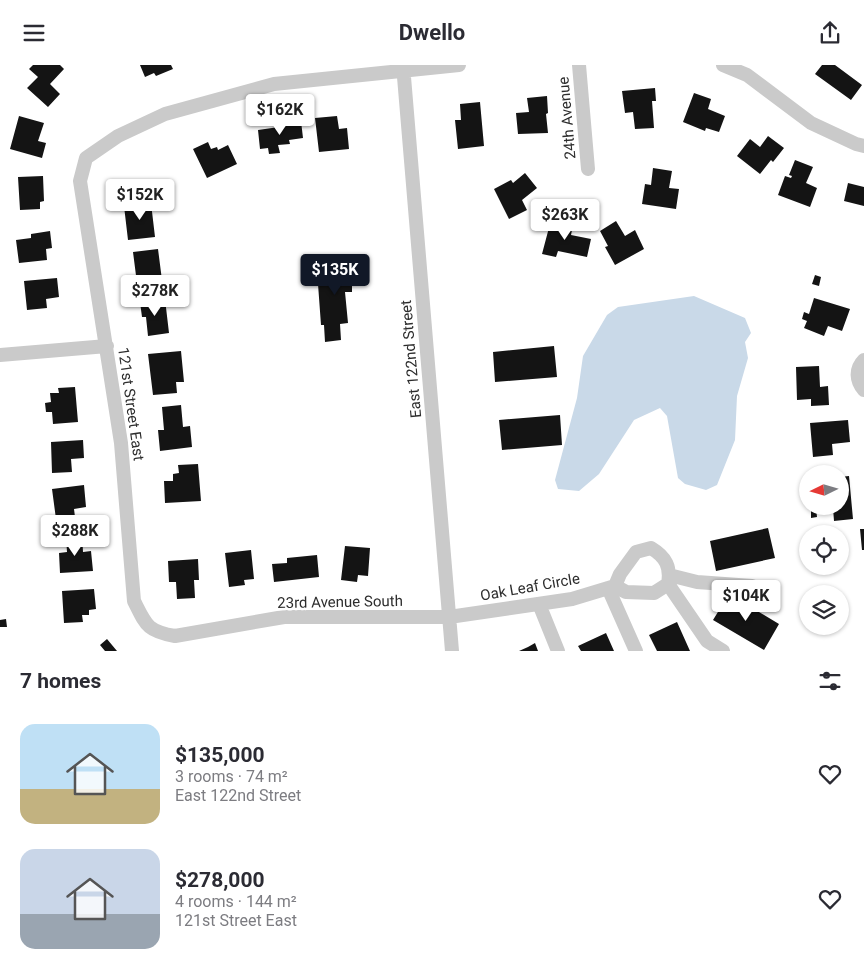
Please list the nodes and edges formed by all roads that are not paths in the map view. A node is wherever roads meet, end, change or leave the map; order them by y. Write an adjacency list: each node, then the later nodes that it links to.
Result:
1 (459, 65): 4 (street)
2 (579, 65): 6 (street, 24th Avenue)
3 (723, 65): 5 (street)
4 (403, 67): 7 (street, 121st Street East); 15 (street, East 122nd Street)
5 (864, 146)
6 (588, 169)
7 (107, 346): 8 (street); 16 (street, 121st Street East)
8 (0, 355)
9 (864, 359): 10 (street)
10 (864, 390)
11 (668, 580): 12 (street); 13 (street); 13 (street); 20 (street)
12 (752, 586)
13 (612, 587): 14 (street, Oak Leaf Circle); 19 (street)
14 (540, 604): 15 (street, Oak Leaf Circle); 18 (street)
15 (449, 617): 16 (street, 23rd Avenue South); 17 (street, East 122nd Street)
16 (145, 624)
17 (452, 651)
18 (558, 651)
19 (636, 651)
20 (723, 651)

